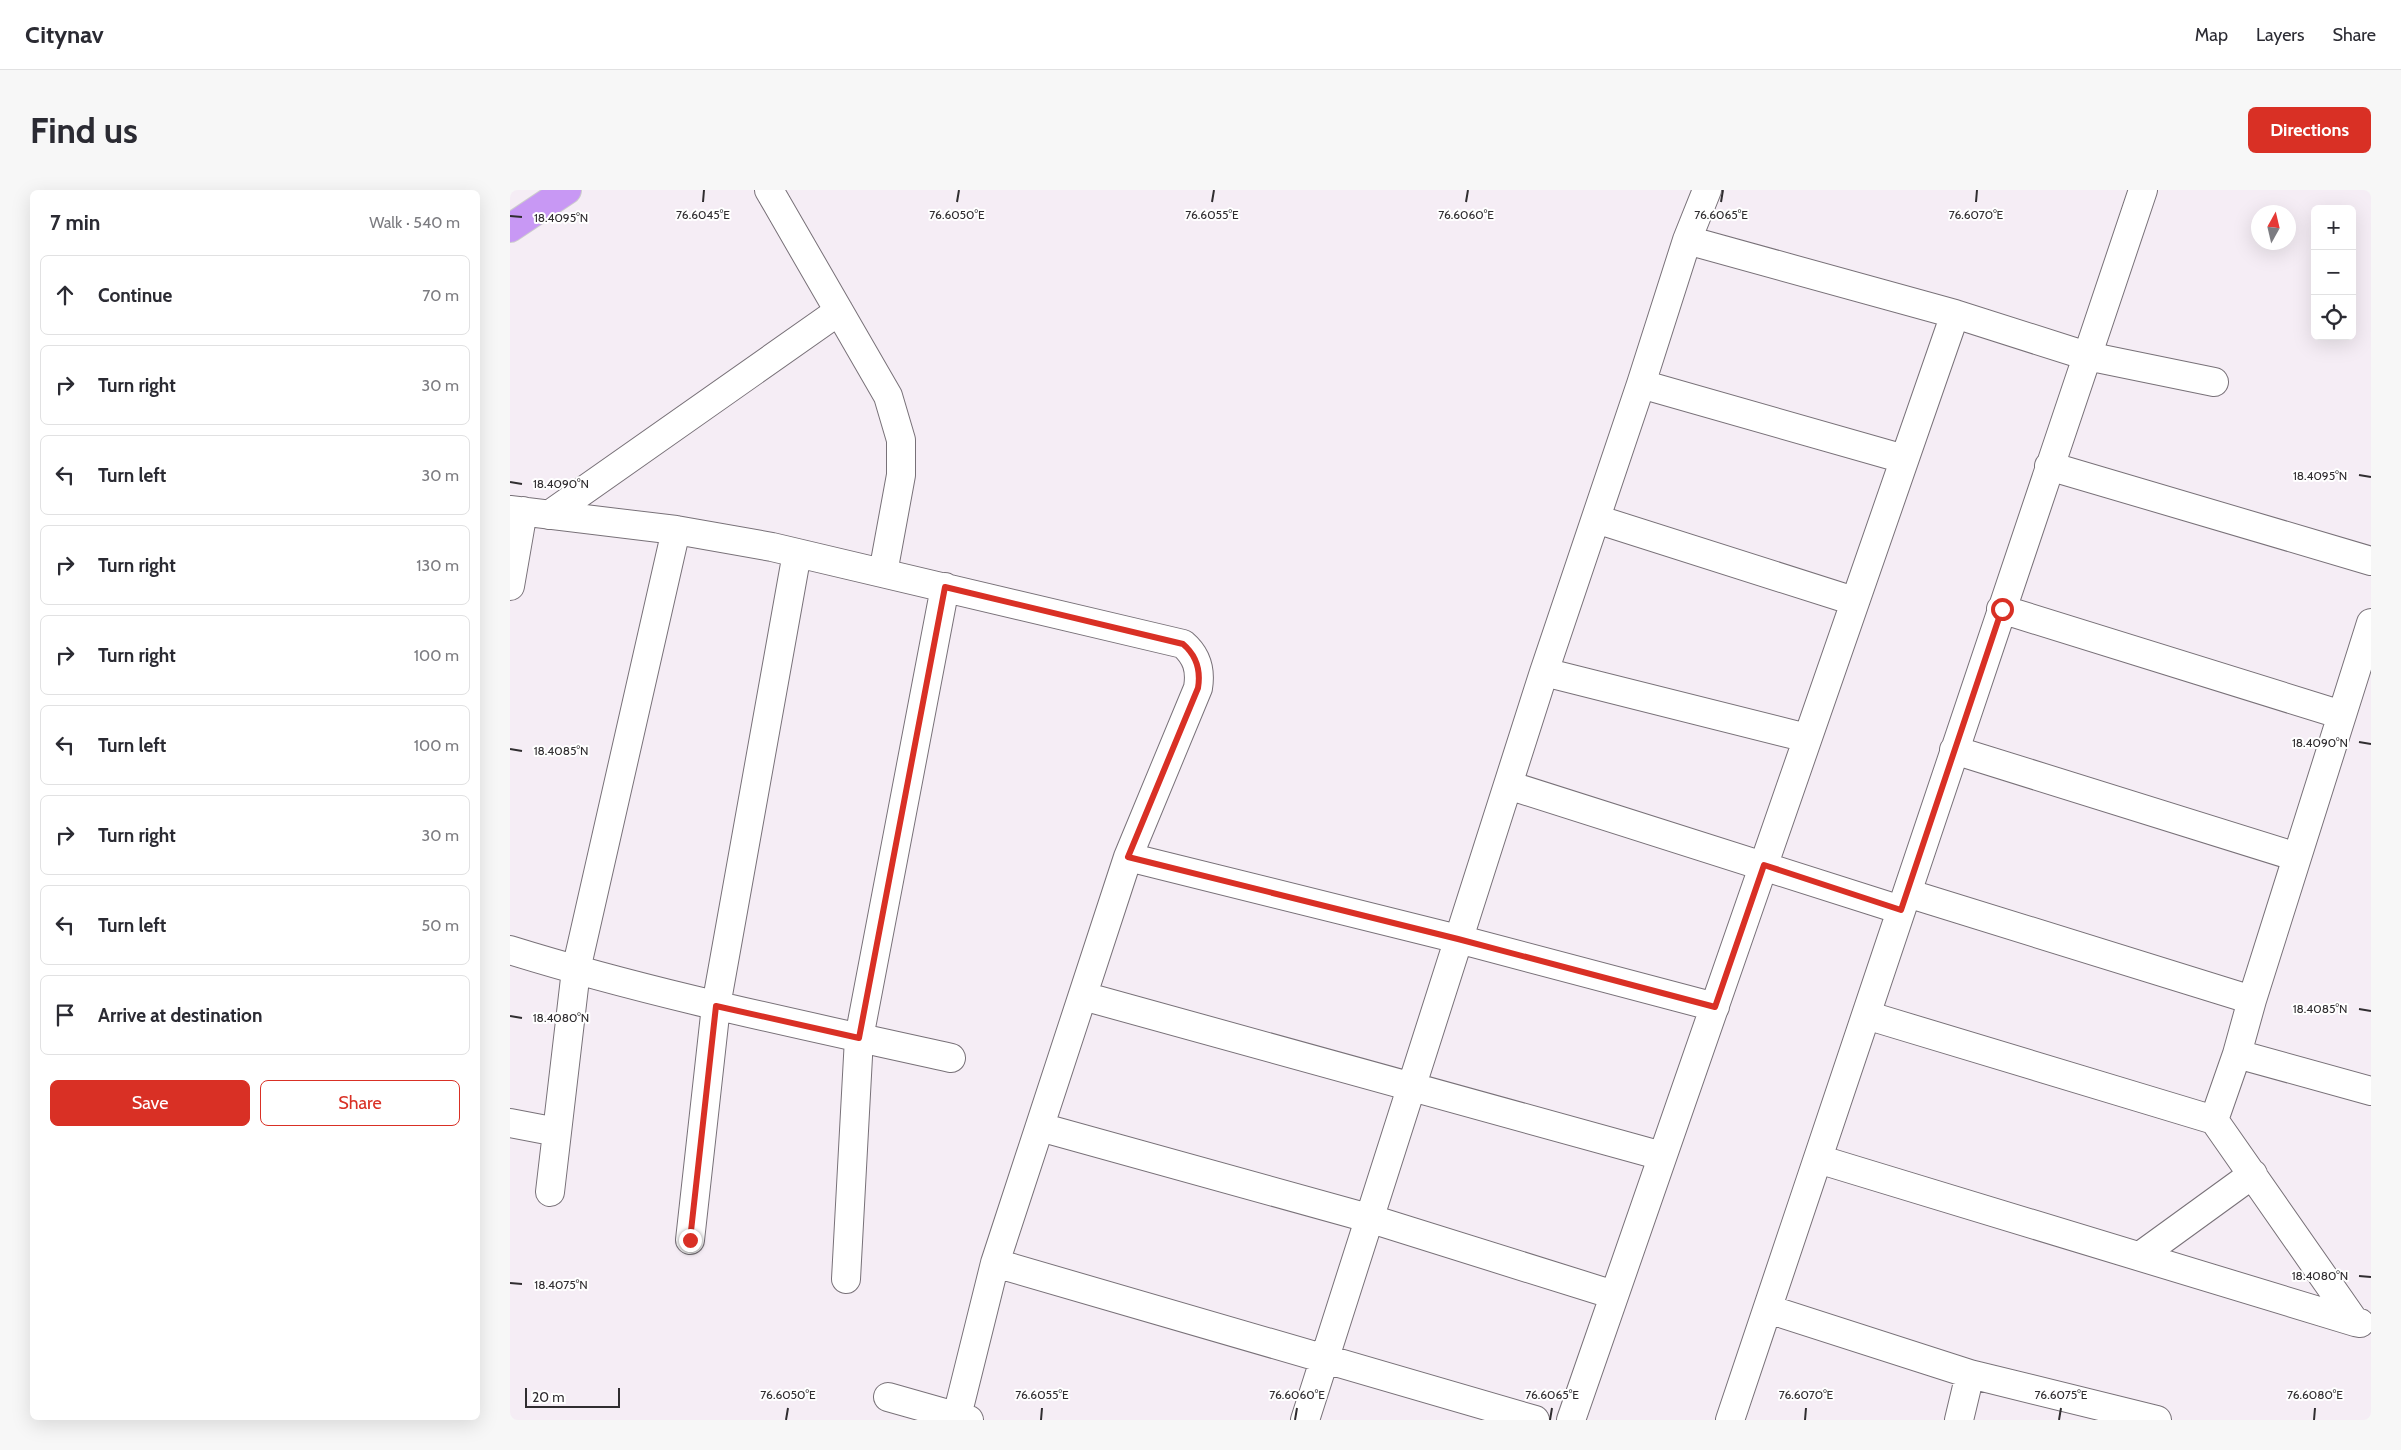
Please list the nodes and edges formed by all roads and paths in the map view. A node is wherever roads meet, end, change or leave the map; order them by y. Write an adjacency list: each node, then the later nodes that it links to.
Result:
1 (567, 190): 5 (highway)
2 (769, 190): 7 (street)
3 (1707, 190): 6 (street)
4 (2143, 190): 9 (street)
5 (510, 228)
6 (1687, 240): 8 (street); 11 (street)
7 (838, 311): 14 (street); 19 (street)
8 (1955, 314): 9 (street); 12 (street)
9 (2086, 356): 10 (street); 13 (street)
10 (2214, 382)
11 (1642, 384): 12 (street); 15 (street)
12 (1904, 459): 22 (street)
13 (2049, 466): 18 (street); 23 (street)
14 (527, 512): 16 (street); 20 (street)
15 (1596, 519): 22 (street); 25 (street)
16 (676, 530): 17 (street); 36 (street)
17 (797, 553): 19 (street); 39 (street)
18 (2371, 561)
19 (883, 573): 21 (street)
20 (510, 586)
21 (945, 587): 30 (street); 42 (street)
22 (1854, 601): 27 (street)
23 (2002, 609): 26 (street); 28 (street)
24 (2371, 623): 26 (street)
25 (1544, 672): 27 (street); 29 (street)
26 (2342, 715): 31 (street)
27 (1807, 738): 32 (street)
28 (1954, 750): 31 (street); 33 (street)
29 (1508, 785): 32 (street); 34 (street)
30 (1128, 857): 34 (street); 37 (street)
31 (2297, 857): 38 (street)
32 (1764, 865): 33 (street); 40 (street)
33 (1904, 902): 38 (street); 41 (street)
34 (1458, 939): 40 (street); 45 (street)
35 (510, 950): 36 (street)
36 (576, 970): 39 (street); 50 (street)
37 (1083, 996): 45 (street); 49 (street)
38 (2252, 1000): 43 (street)
39 (716, 1006): 42 (street); 56 (street)
40 (1715, 1007): 51 (street)
41 (1866, 1015): 47 (street); 52 (street)
42 (859, 1038): 44 (street); 59 (street)
43 (2237, 1054): 46 (street); 47 (street)
44 (952, 1058)
45 (1411, 1087): 51 (street); 55 (street)
46 (2371, 1091)
47 (2214, 1120): 53 (street)
48 (510, 1123): 50 (street)
49 (1040, 1127): 55 (street); 58 (street)
50 (557, 1132): 54 (street)
51 (1662, 1156): 60 (street)
52 (1818, 1158): 57 (street); 61 (street)
53 (2253, 1174): 57 (street); 62 (street)
54 (550, 1192)
55 (1368, 1218): 60 (street); 63 (street)
56 (690, 1240)
57 (2140, 1256): 62 (street)
58 (994, 1263): 63 (street); 67 (street)
59 (846, 1278)
60 (1614, 1295): 70 (street)
61 (1768, 1309): 64 (street); 71 (street)
62 (2363, 1323)
63 (1324, 1358): 68 (street); 69 (street)
64 (1970, 1374): 66 (street); 72 (street)
65 (888, 1397): 67 (street)
66 (2145, 1418)
67 (960, 1419)
68 (1305, 1420)
69 (1535, 1420)
70 (1571, 1420)
71 (1730, 1420)
72 (1959, 1420)

